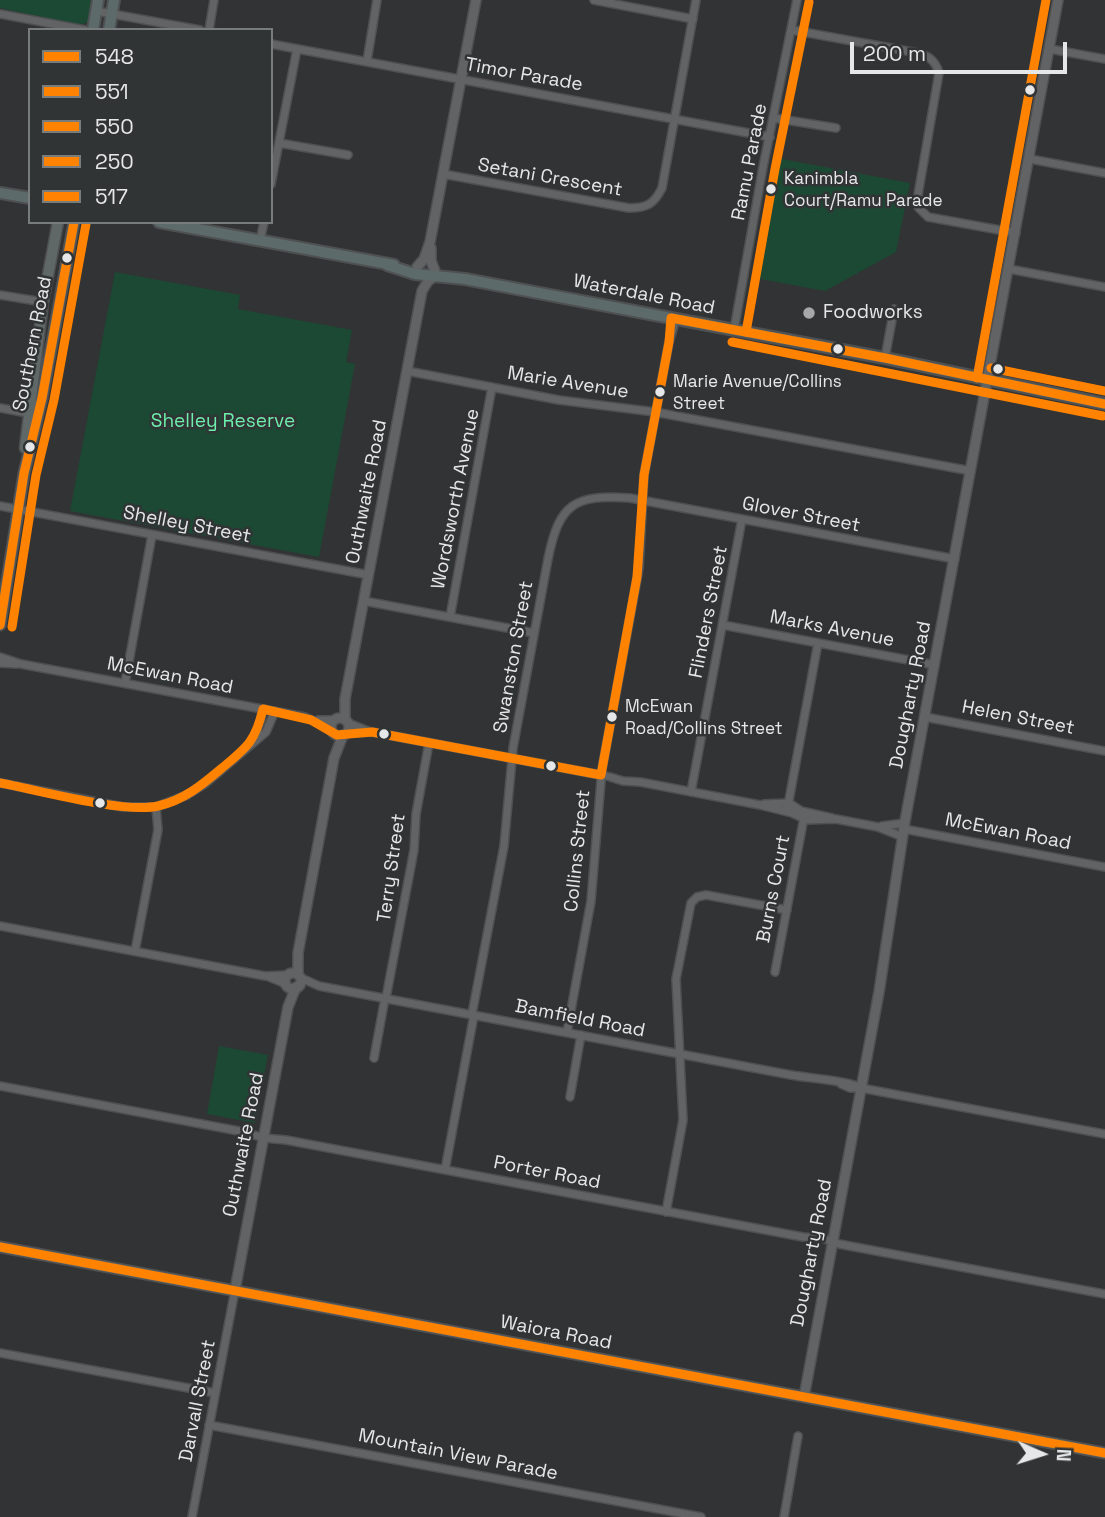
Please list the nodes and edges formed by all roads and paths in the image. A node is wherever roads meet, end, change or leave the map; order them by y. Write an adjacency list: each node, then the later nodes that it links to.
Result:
1 (114, 0): 11 (main road)
2 (214, 0): 17 (street)
3 (377, 0): 23 (street)
4 (476, 0): 24 (street)
5 (594, 0): 12 (street)
6 (696, 0): 12 (street, Setani Crescent)
7 (797, 0): 18 (street, Ramu Parade)
8 (1058, 0): 21 (street, Dougharty Road)
9 (97, 6): 11 (street); 14 (main road)
10 (0, 14): 13 (street)
11 (111, 14): 15 (main road); 16 (street)
12 (693, 19): 26 (street, Setani Crescent)
13 (74, 28)
14 (93, 28)
15 (108, 28)
16 (189, 28)
17 (209, 28)
18 (792, 30): 25 (street, Ramu Parade); 41 (street)
19 (273, 44): 20 (street, Timor Parade)
20 (297, 49): 23 (street, Timor Parade); 29 (street)
21 (1050, 49): 22 (street); 31 (street, Dougharty Road)
22 (1105, 59)
23 (366, 61): 24 (street, Timor Parade)
24 (460, 79): 26 (street, Timor Parade); 34 (street)
25 (774, 118): 27 (street); 28 (street, Ramu Parade)
26 (675, 119): 28 (street, Timor Parade); 34 (street, Setani Crescent)
27 (836, 128)
28 (770, 137): 53 (street, Ramu Parade)
29 (279, 143): 30 (street); 33 (street)
30 (348, 155)
31 (1030, 159): 32 (street); 41 (street, Dougharty Road)
32 (1105, 173)
33 (273, 174)
34 (443, 174): 43 (street)
35 (0, 193): 36 (main road)
36 (28, 198)
37 (58, 224): 50 (main road, Southern Road)
38 (74, 224): 63 (main road, Southern Road)
39 (170, 224): 42 (main road, Waterdale Road)
40 (264, 224): 42 (street)
41 (1016, 233): 44 (street, Dougharty Road)
42 (260, 241): 45 (main road, Waterdale Road)
43 (430, 242): 45 (street); 46 (street)
44 (1009, 269): 47 (street); 56 (street, Dougharty Road)
45 (416, 271): 46 (main road, Waterdale Road); 48 (street)
46 (434, 274): 48 (street, Outhwaite Road); 52 (main road, Waterdale Road)
47 (1105, 287)
48 (422, 291): 55 (street, Outhwaite Road)
49 (0, 295): 50 (street)
50 (43, 302): 61 (main road, Southern Road)
51 (894, 309): 54 (street)
52 (673, 319): 53 (main road, Waterdale Road); 60 (street, Collins Street)
53 (734, 330): 54 (main road, Waterdale Road)
54 (885, 358): 56 (main road, Waterdale Road)
55 (407, 371): 57 (street, Marie Avenue); 70 (street, Outhwaite Road)
56 (989, 380): 58 (main road, Waterdale Road); 62 (street, Dougharty Road)
57 (492, 387): 60 (street, Marie Avenue); 72 (street, Wordsworth Avenue)
58 (1105, 404)
59 (0, 408): 61 (street)
60 (655, 412): 62 (street, Marie Avenue); 64 (street, Collins Street)
61 (28, 413): 63 (main road, Southern Road)
62 (971, 471): 69 (street, Dougharty Road)
63 (24, 473): 66 (main road, Southern Road)
64 (641, 501): 67 (street, Glover Street); 75 (street, Swanston Street); 90 (street, Collins Street)
65 (0, 506): 66 (street, Shelley Street)
66 (18, 509): 68 (street, Shelley Street); 73 (main road, Southern Road)
67 (742, 519): 69 (street, Glover Street); 74 (street, Flinders Street)
68 (152, 535): 70 (street, Shelley Street); 81 (street)
69 (955, 559): 80 (street, Dougharty Road)
70 (369, 575): 71 (street, Outhwaite Road)
71 (364, 601): 72 (street); 85 (street, Outhwaite Road)
72 (450, 617): 75 (street)
73 (0, 625)
74 (723, 625): 76 (street, Marks Avenue); 92 (street, Flinders Street)
75 (534, 633): 89 (street, Swanston Street)
76 (818, 643): 80 (street, Marks Avenue); 94 (street)
77 (0, 657): 79 (street, McEwan Road)
78 (0, 663): 79 (street, McEwan Road)
79 (21, 664): 81 (street, McEwan Road)
80 (935, 665): 84 (street, Dougharty Road)
81 (125, 683): 82 (street, McEwan Road)
82 (263, 709): 83 (street, McEwan Road); 87 (street)
83 (275, 711): 85 (street, McEwan Road); 87 (street)
84 (925, 717): 88 (street, Helen Street); 97 (street, Dougharty Road)
85 (340, 726): 86 (street, McEwan Road); 103 (street, Outhwaite Road)
86 (429, 743): 89 (street, McEwan Road); 104 (street, Terry Street)
87 (249, 745): 93 (street)
88 (1105, 751)
89 (512, 758): 90 (street, McEwan Road); 105 (street, Swanston Street)
90 (606, 776): 92 (street, McEwan Road); 106 (street, Collins Street)
91 (0, 783): 93 (street)
92 (691, 792): 94 (street, McEwan Road)
93 (156, 807): 101 (street)
94 (788, 807): 95 (street, McEwan Road)
95 (804, 816): 96 (street, McEwan Road); 99 (street, Burns Court)
96 (878, 827): 97 (street, McEwan Road); 97 (street, McEwan Road)
97 (904, 830): 98 (street, McEwan Road); 111 (street, Dougharty Road)
98 (1105, 867)
99 (787, 910): 102 (street, Burns Court); 108 (street)
100 (0, 926): 101 (street, Bamfield Road)
101 (135, 951): 103 (street, Bamfield Road)
102 (775, 972)
103 (293, 981): 104 (street, Bamfield Road); 114 (street, Outhwaite Road)
104 (386, 998): 105 (street, Bamfield Road); 109 (street, Terry Street)
105 (473, 1015): 106 (street, Bamfield Road); 115 (street, Swanston Street)
106 (566, 1032): 107 (street, Bamfield Road)
107 (581, 1035): 108 (street, Bamfield Road); 112 (street)
108 (681, 1054): 111 (street, Bamfield Road); 116 (street)
109 (374, 1058)
110 (0, 1086): 114 (street, Porter Road)
111 (861, 1088): 113 (street, Bamfield Road); 117 (street, Dougharty Road)
112 (570, 1097)
113 (1105, 1134)
114 (264, 1136): 115 (street, Porter Road); 119 (street, Outhwaite Road)
115 (445, 1170): 116 (street, Porter Road)
116 (666, 1212): 117 (street, Porter Road)
117 (832, 1243): 120 (street, Porter Road); 123 (street, Dougharty Road)
118 (0, 1247): 119 (main road, Waiora Road)
119 (235, 1290): 122 (street, Darvall Street); 123 (main road, Waiora Road)
120 (1105, 1294)
121 (0, 1353): 122 (street)
122 (215, 1393): 124 (street, Darvall Street)
123 (804, 1397): 126 (main road, Waiora Road)
124 (209, 1425): 127 (street, Darvall Street); 128 (street, Mountain View Parade)
125 (798, 1436): 129 (street)
126 (1105, 1453)
127 (192, 1517)
128 (701, 1517)
129 (784, 1517)

